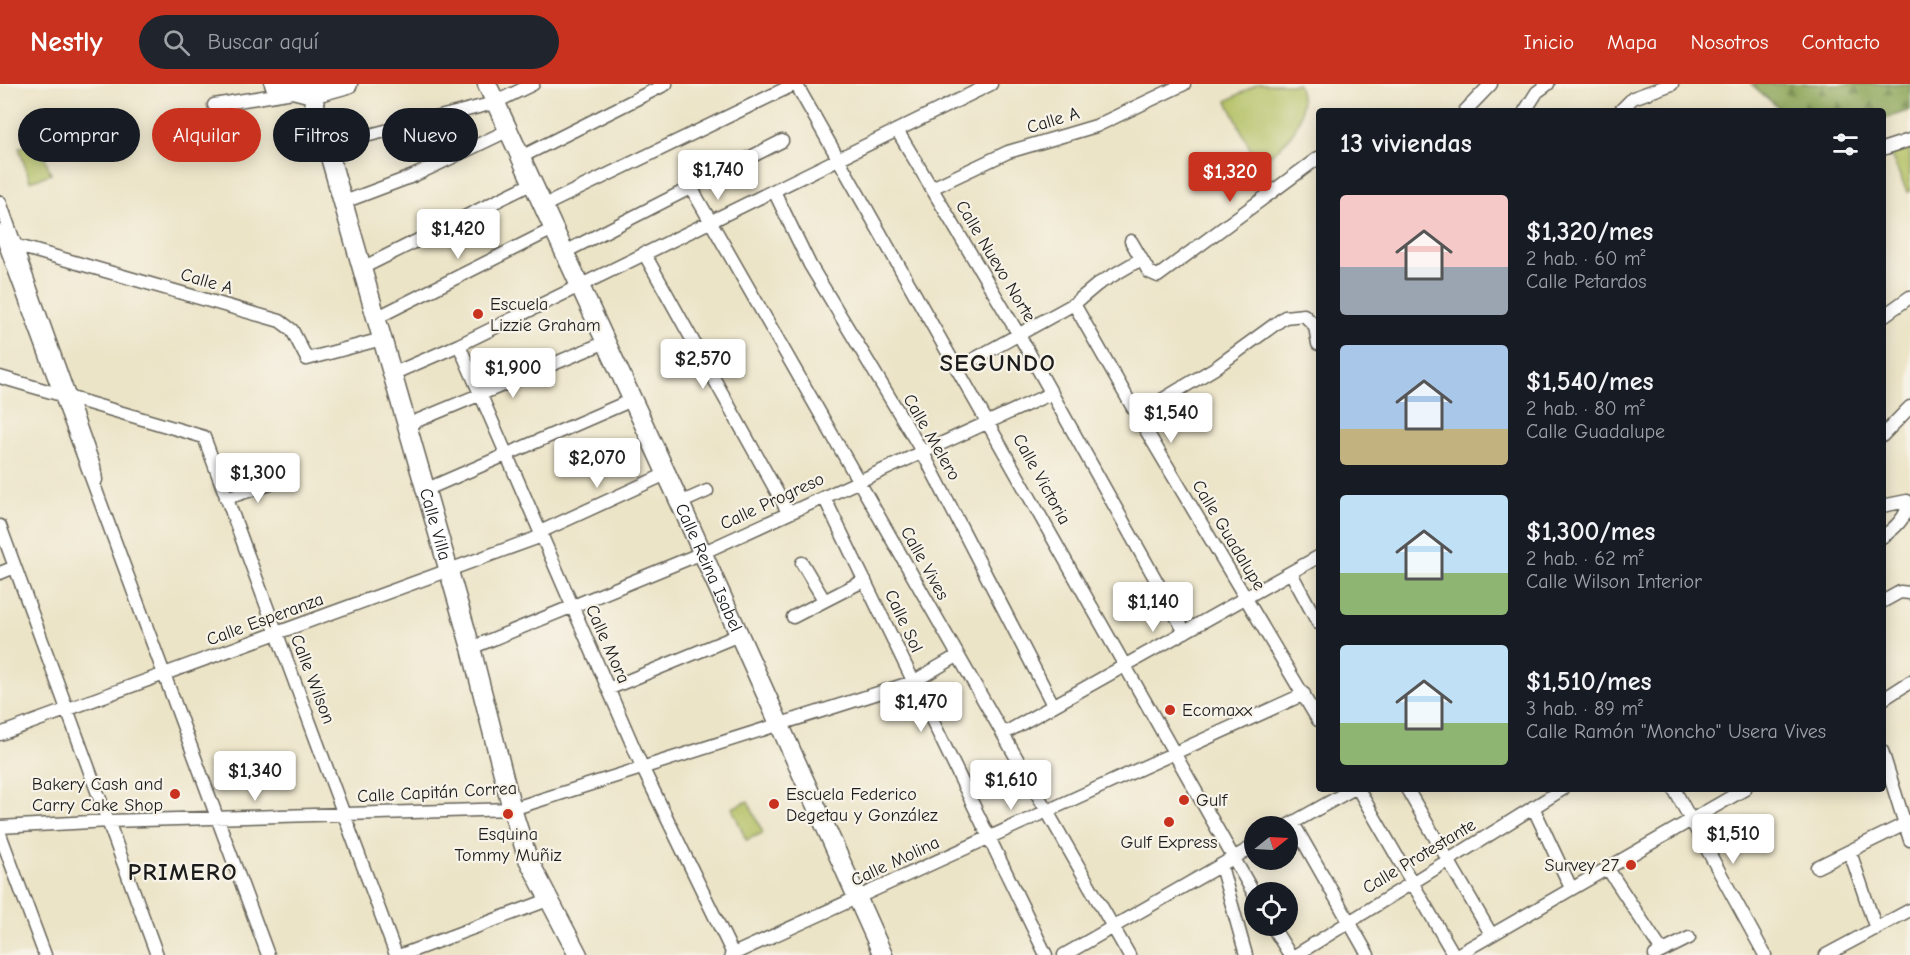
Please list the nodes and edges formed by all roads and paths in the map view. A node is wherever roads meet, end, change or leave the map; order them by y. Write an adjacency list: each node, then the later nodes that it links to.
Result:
1 (274, 84): 12 (main road)
2 (348, 84): 12 (main road)
3 (487, 84): 13 (main road, Calle Reina Isabel)
4 (533, 84): 13 (street)
5 (666, 84): 25 (street)
6 (796, 84): 26 (street, Calle Victoria); 35 (street)
7 (991, 84): 19 (street)
8 (1184, 84): 30 (street, Calle A)
9 (1491, 84): 16 (street)
10 (1548, 84): 17 (street)
11 (1672, 84): 18 (street)
12 (305, 90): 14 (street); 15 (main road, Calle Villa)
13 (494, 103): 20 (main road, Calle Reina Isabel); 21 (street)
14 (214, 105)
15 (312, 108)
16 (1468, 108)
17 (1527, 108)
18 (1623, 108)
19 (897, 130): 26 (street); 30 (street, Calle Nuevo Norte)
20 (507, 131): 25 (main road, Calle Reina Isabel); 34 (street)
21 (370, 135)
22 (1910, 140): 24 (street)
23 (782, 141): 31 (street)
24 (1886, 148)
25 (521, 156): 29 (main road, Calle Reina Isabel)
26 (840, 159): 32 (street); 54 (street, Calle Victoria)
27 (1316, 159): 42 (street)
28 (332, 162): 34 (main road, Calle Villa)
29 (533, 183): 35 (main road, Calle Reina Isabel); 43 (street)
30 (932, 188): 50 (street, Calle Nuevo Norte)
31 (692, 189): 36 (street, Calle Vives); 40 (street)
32 (774, 191): 36 (street); 66 (street, Calle Melero)
33 (0, 202): 38 (street)
34 (344, 202): 43 (main road, Calle Villa)
35 (543, 206): 37 (main road, Calle Reina Isabel)
36 (708, 222): 41 (street); 69 (street, Calle Vives)
37 (553, 229): 40 (main road, Calle Reina Isabel); 48 (street)
38 (6, 239): 51 (street, Calle A); 58 (street)
39 (1131, 241): 42 (street)
40 (565, 252): 44 (main road, Calle Reina Isabel)
41 (644, 253): 44 (street); 77 (street)
42 (1141, 259): 46 (street)
43 (362, 268): 48 (main road, Calle Villa)
44 (581, 285): 52 (main road, Calle Reina Isabel); 53 (street)
45 (1910, 297): 47 (street)
46 (1074, 304): 50 (street); 62 (street, Calle Guadalupe)
47 (1886, 314)
48 (376, 318): 51 (main road, Calle Villa)
49 (1316, 332): 62 (street)
50 (1019, 335): 54 (street); 57 (street, Calle Nuevo Norte)
51 (382, 339): 55 (main road, Calle Villa)
52 (606, 342): 59 (street); 60 (main road, Calle Reina Isabel)
53 (459, 345): 55 (street); 59 (street, Calle Mora)
54 (958, 368): 63 (street, Calle Victoria)
55 (392, 374): 64 (main road, Calle Villa)
56 (0, 377): 58 (street)
57 (1052, 393): 63 (street, Calle Progreso); 96 (street, Calle Nuevo Norte)
58 (64, 396): 74 (street, Calle Wilson); 102 (street)
59 (481, 396): 64 (street); 67 (street, Calle Mora)
60 (632, 400): 67 (street); 68 (main road, Calle Reina Isabel)
61 (1910, 407): 65 (street)
62 (1137, 415): 90 (street, Calle Guadalupe)
63 (990, 423): 66 (street, Calle Progreso); 101 (street, Calle Victoria)
64 (407, 425): 71 (main road, Calle Villa)
65 (1886, 432)
66 (923, 453): 69 (street, Calle Progreso); 108 (street, Calle Melero)
67 (507, 456): 71 (street); 80 (street, Calle Mora)
68 (666, 474): 75 (main road, Calle Reina Isabel); 80 (street, Calle Esperanza)
69 (859, 480): 73 (street, Calle Progreso); 100 (street, Calle Vives)
70 (280, 481): 74 (street)
71 (425, 490): 85 (main road, Calle Villa)
72 (707, 491): 75 (street)
73 (824, 497): 77 (street, Calle Progreso); 88 (street, Calle Sol)
74 (226, 498): 97 (street, Calle Wilson)
75 (680, 503): 81 (main road, Calle Reina Isabel)
76 (1886, 505): 79 (street)
77 (788, 512): 81 (street, Calle Progreso)
78 (0, 526): 84 (street)
79 (1886, 533)
80 (541, 534): 85 (street, Calle Esperanza); 93 (street, Calle Mora)
81 (702, 553): 93 (street, Calle Progreso); 98 (main road, Calle Reina Isabel)
82 (1316, 558): 87 (street)
83 (802, 563): 91 (street)
84 (15, 567): 86 (street); 109 (street)
85 (449, 569): 97 (street, Calle Esperanza); 99 (main road, Calle Villa)
86 (0, 573)
87 (1291, 573): 90 (street); 95 (street)
88 (865, 580): 91 (street); 103 (street, Calle Sol)
89 (1910, 593): 92 (street)
90 (1245, 598): 96 (street); 106 (street, Calle Guadalupe)
91 (824, 600): 94 (street)
92 (1886, 600)
93 (572, 607): 99 (street, Calle Progreso); 105 (street, Calle Mora)
94 (793, 617)
95 (1316, 619)
96 (1185, 632): 101 (street)
97 (276, 634): 102 (street, Calle Esperanza); 127 (street, Calle Wilson)
98 (739, 635): 105 (street); 111 (main road, Calle Reina Isabel)
99 (471, 648): 125 (main road, Calle Villa)
100 (957, 656): 103 (street, Calle Capitán Correa); 113 (street, Calle Vives)
101 (1126, 665): 108 (street); 114 (street, Calle Victoria)
102 (163, 675): 109 (street, Calle Esperanza); 128 (street)
103 (913, 682): 111 (street, Calle Capitán Correa); 135 (street, Calle Sol)
104 (1910, 682): 107 (street)
105 (609, 689): 116 (street, Calle Mora)
106 (1304, 694): 110 (street, Calle Guadalupe); 114 (street, Calle Molina)
107 (1886, 697)
108 (1053, 705): 113 (street)
109 (67, 709): 112 (street, Calle Esperanza); 131 (street)
110 (1316, 716)
111 (781, 726): 116 (street, Calle Capitán Correa); 148 (main road, Calle Reina Isabel)
112 (0, 734)
113 (1003, 734): 126 (street, Calle Vives)
114 (1176, 754): 126 (street, Calle Molina); 140 (street, Calle Victoria)
115 (1886, 761): 124 (street)
116 (643, 769): 125 (street, Calle Capitán Correa); 164 (street, Calle Mora)
117 (1348, 792): 129 (street)
118 (1360, 792): 145 (street)
119 (1409, 792): 141 (street)
120 (1558, 792): 123 (street, Calle Protestante)
121 (1676, 792): 130 (street)
122 (1740, 792): 130 (street)
123 (1533, 807): 141 (street, Calle Protestante); 147 (street)
124 (1905, 809): 132 (street)
125 (512, 810): 127 (street, Calle Capitán Correa); 149 (main road, Calle Villa)
126 (1048, 812): 135 (street, Calle Molina); 152 (street, Calle Vives)
127 (346, 814): 128 (street, Calle Capitán Correa); 161 (street, Calle Wilson)
128 (218, 819): 131 (street, Calle Capitán Correa); 160 (street)
129 (1298, 820)
130 (1691, 820): 144 (street); 174 (street)
131 (109, 821): 133 (street, Calle Capitán Correa); 159 (street)
132 (1905, 824): 137 (street); 139 (street)
133 (0, 828)
134 (0, 834): 158 (street)
135 (989, 837): 148 (street, Calle Molina); 166 (street, Calle Sol)
136 (1298, 838): 151 (street)
137 (1910, 840)
138 (1244, 852): 140 (street)
139 (1850, 852): 143 (street); 153 (street)
140 (1234, 859): 142 (street); 146 (street, Calle Victoria)
141 (1449, 859): 145 (street, Calle Protestante); 154 (street)
142 (1221, 866): 152 (street); 169 (street)
143 (1817, 867)
144 (1608, 869): 147 (street); 157 (street)
145 (1412, 881): 151 (street, Calle Protestante); 173 (street)
146 (1247, 882)
147 (1571, 888): 154 (street)
148 (858, 898): 164 (street, Calle Molina); 165 (main road, Calle Reina Isabel)
149 (548, 900): 162 (street); 163 (main road, Calle Villa)
150 (1910, 910): 153 (street)
151 (1348, 920): 171 (street, Calle Protestante); 172 (street)
152 (1112, 927): 167 (street); 168 (street, Calle Vives)
153 (1876, 928): 175 (street)
154 (1491, 934): 173 (street)
155 (1278, 936): 170 (street)
156 (1689, 938): 157 (street)
157 (1658, 953)
158 (45, 955)
159 (157, 955)
160 (268, 955)
161 (396, 955)
162 (401, 955)
163 (578, 955)
164 (732, 955)
165 (884, 955)
166 (1046, 955)
167 (1064, 955)
168 (1129, 955)
169 (1246, 955)
170 (1290, 955)
171 (1296, 955)
172 (1368, 955)
173 (1456, 955)
174 (1765, 955)
175 (1826, 955)

